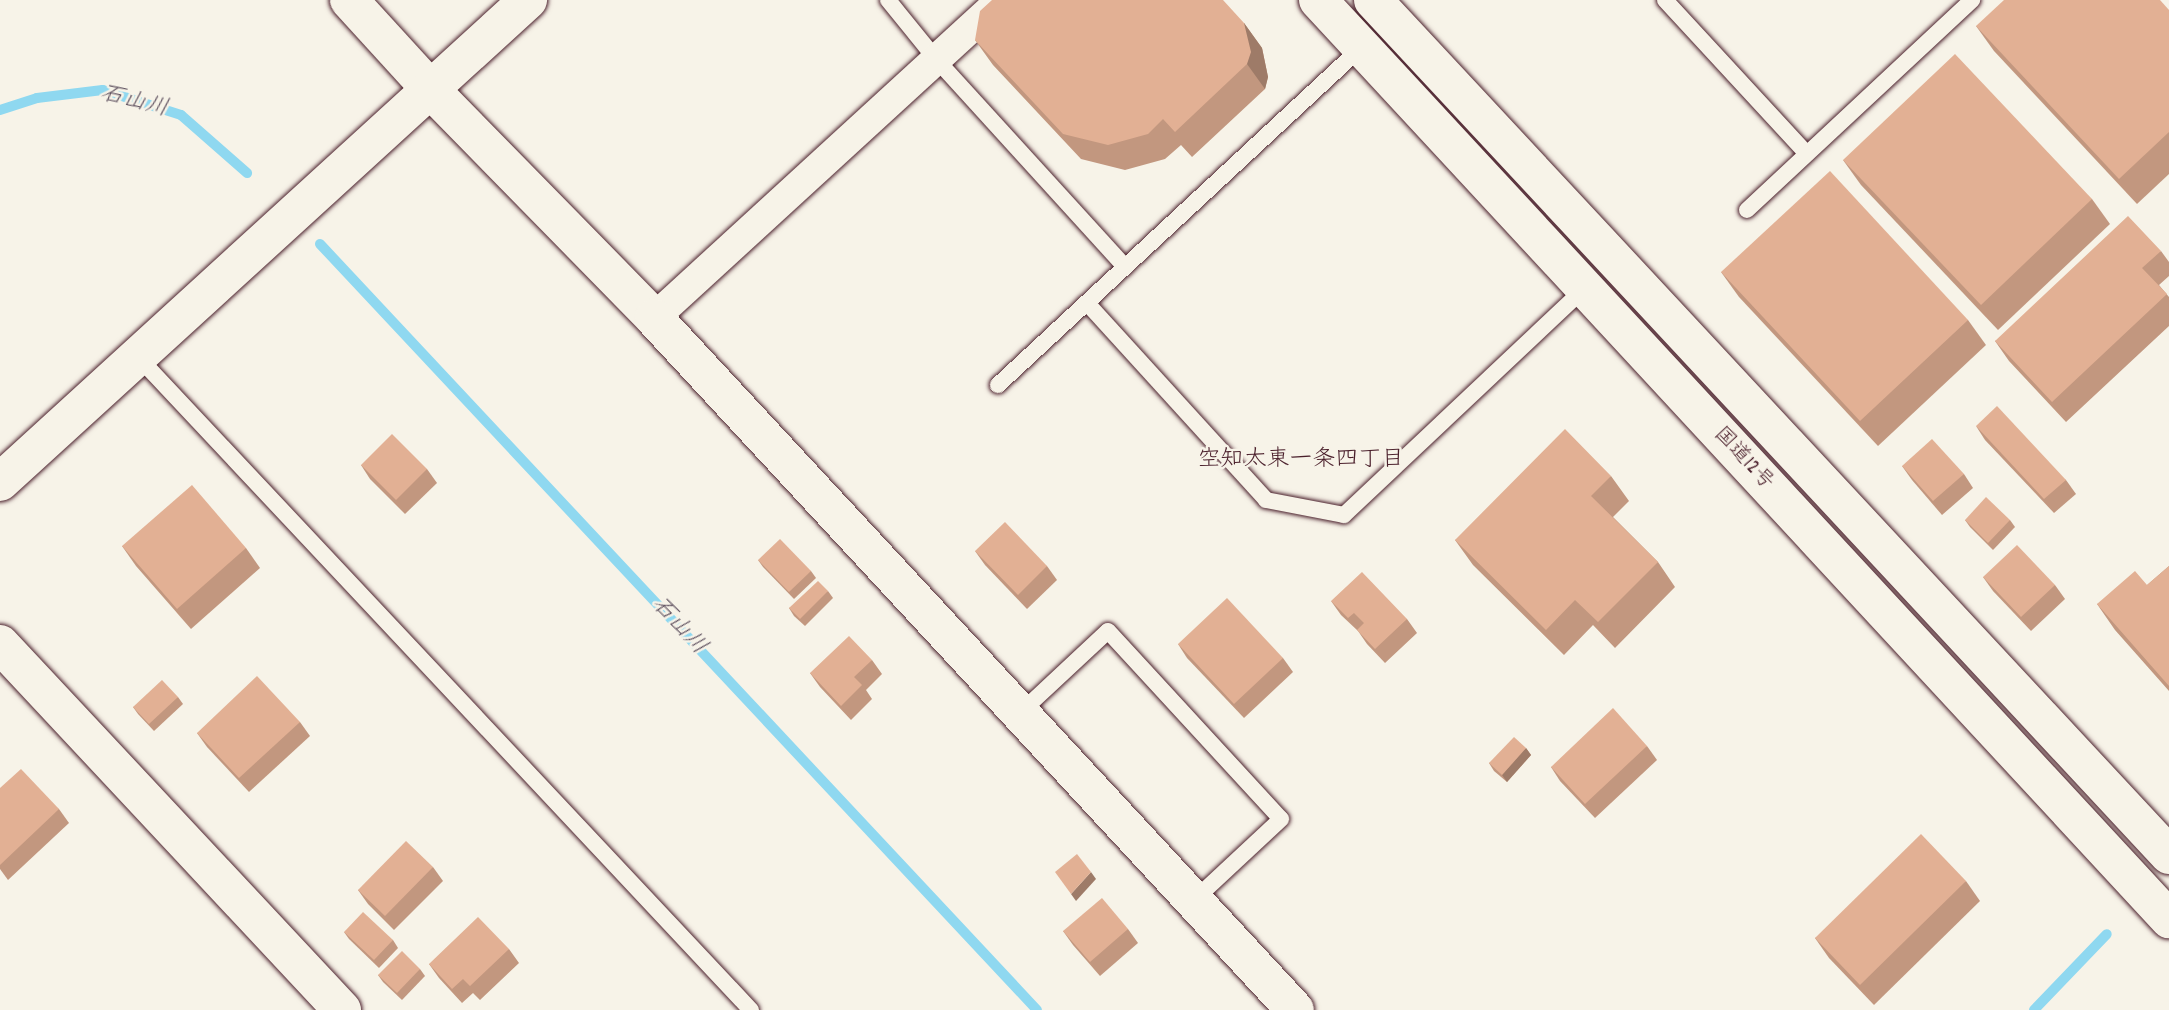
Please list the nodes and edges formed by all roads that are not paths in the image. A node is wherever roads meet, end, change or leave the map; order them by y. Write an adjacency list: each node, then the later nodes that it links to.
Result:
1 (349, 0): 11 (main road)
2 (528, 0): 11 (main road)
3 (888, 0): 10 (lane)
4 (1001, 0): 10 (street)
5 (1318, 0): 9 (main road, 国道12号)
6 (1373, 0): 23 (main road, 国道12号)
7 (1665, 0): 12 (lane)
8 (1972, 0): 12 (lane)
9 (1362, 47): 14 (lane); 15 (main road, 国道12号)
10 (936, 60): 14 (lane); 17 (street)
11 (432, 91): 17 (main road); 18 (main road)
12 (1807, 154): 13 (lane)
13 (1747, 210)
14 (1125, 267): 16 (lane)
15 (1585, 288): 16 (lane); 25 (main road, 国道12号)
16 (1087, 303): 19 (lane)
17 (654, 318): 22 (main road)
18 (140, 359): 20 (main road); 27 (lane)
19 (998, 385)
20 (0, 482)
21 (1, 648): 26 (main road)
22 (1020, 713): 24 (main road); 24 (lane)
23 (2169, 855)
24 (1194, 900): 28 (main road)
25 (2169, 919)
26 (342, 1010)
27 (751, 1010)
28 (1295, 1010)

